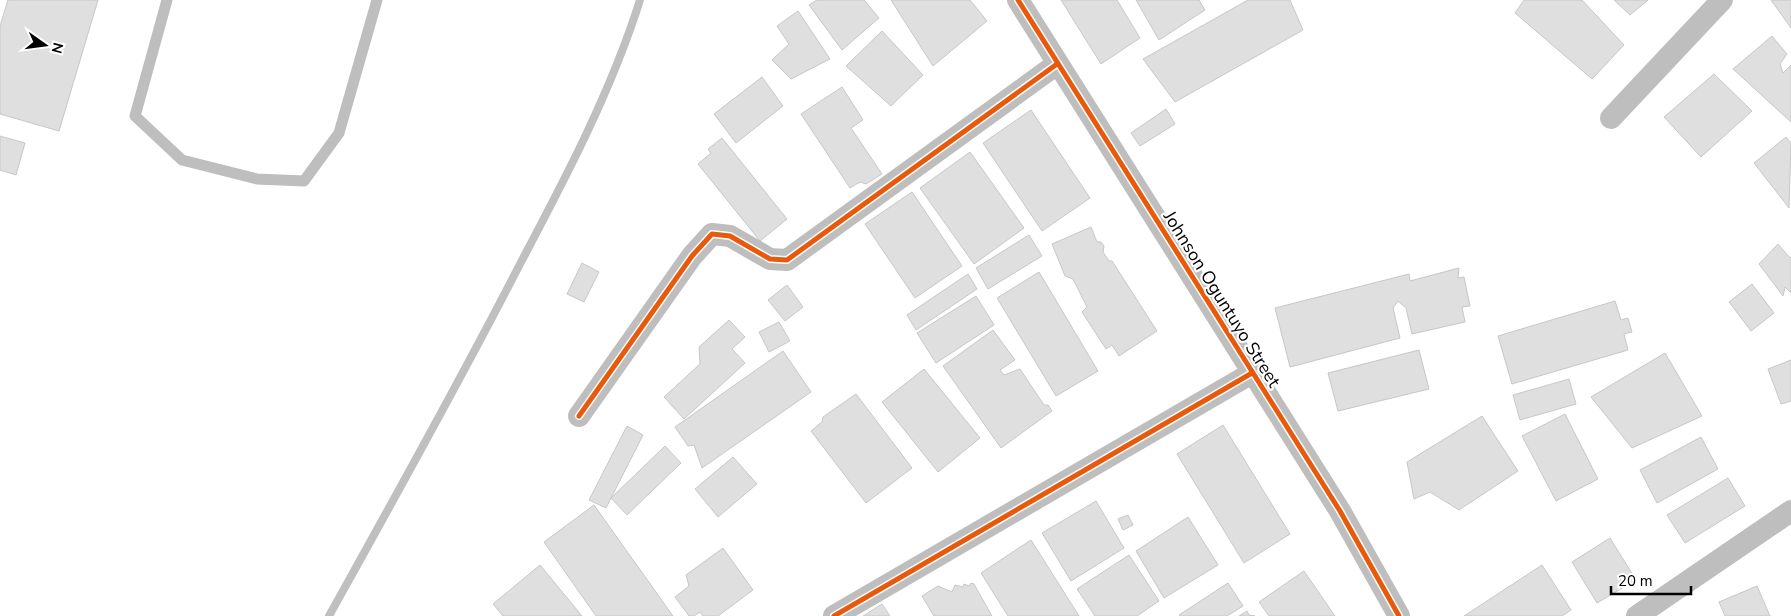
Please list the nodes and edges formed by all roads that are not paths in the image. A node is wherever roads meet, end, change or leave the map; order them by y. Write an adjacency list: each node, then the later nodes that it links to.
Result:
1 (167, 0): 2 (lane)
2 (377, 0)
3 (1018, 0): 5 (street, Johnson Oguntuyo Street)
4 (1722, 0): 6 (street)
5 (1057, 64): 7 (street, Johnson Oguntuyo Street); 8 (street)
6 (1611, 118)
7 (1252, 373): 10 (street); 11 (street, Johnson Oguntuyo Street)
8 (579, 416)
9 (1791, 510): 12 (street)
10 (834, 616)
11 (1399, 616)
12 (1637, 616)

